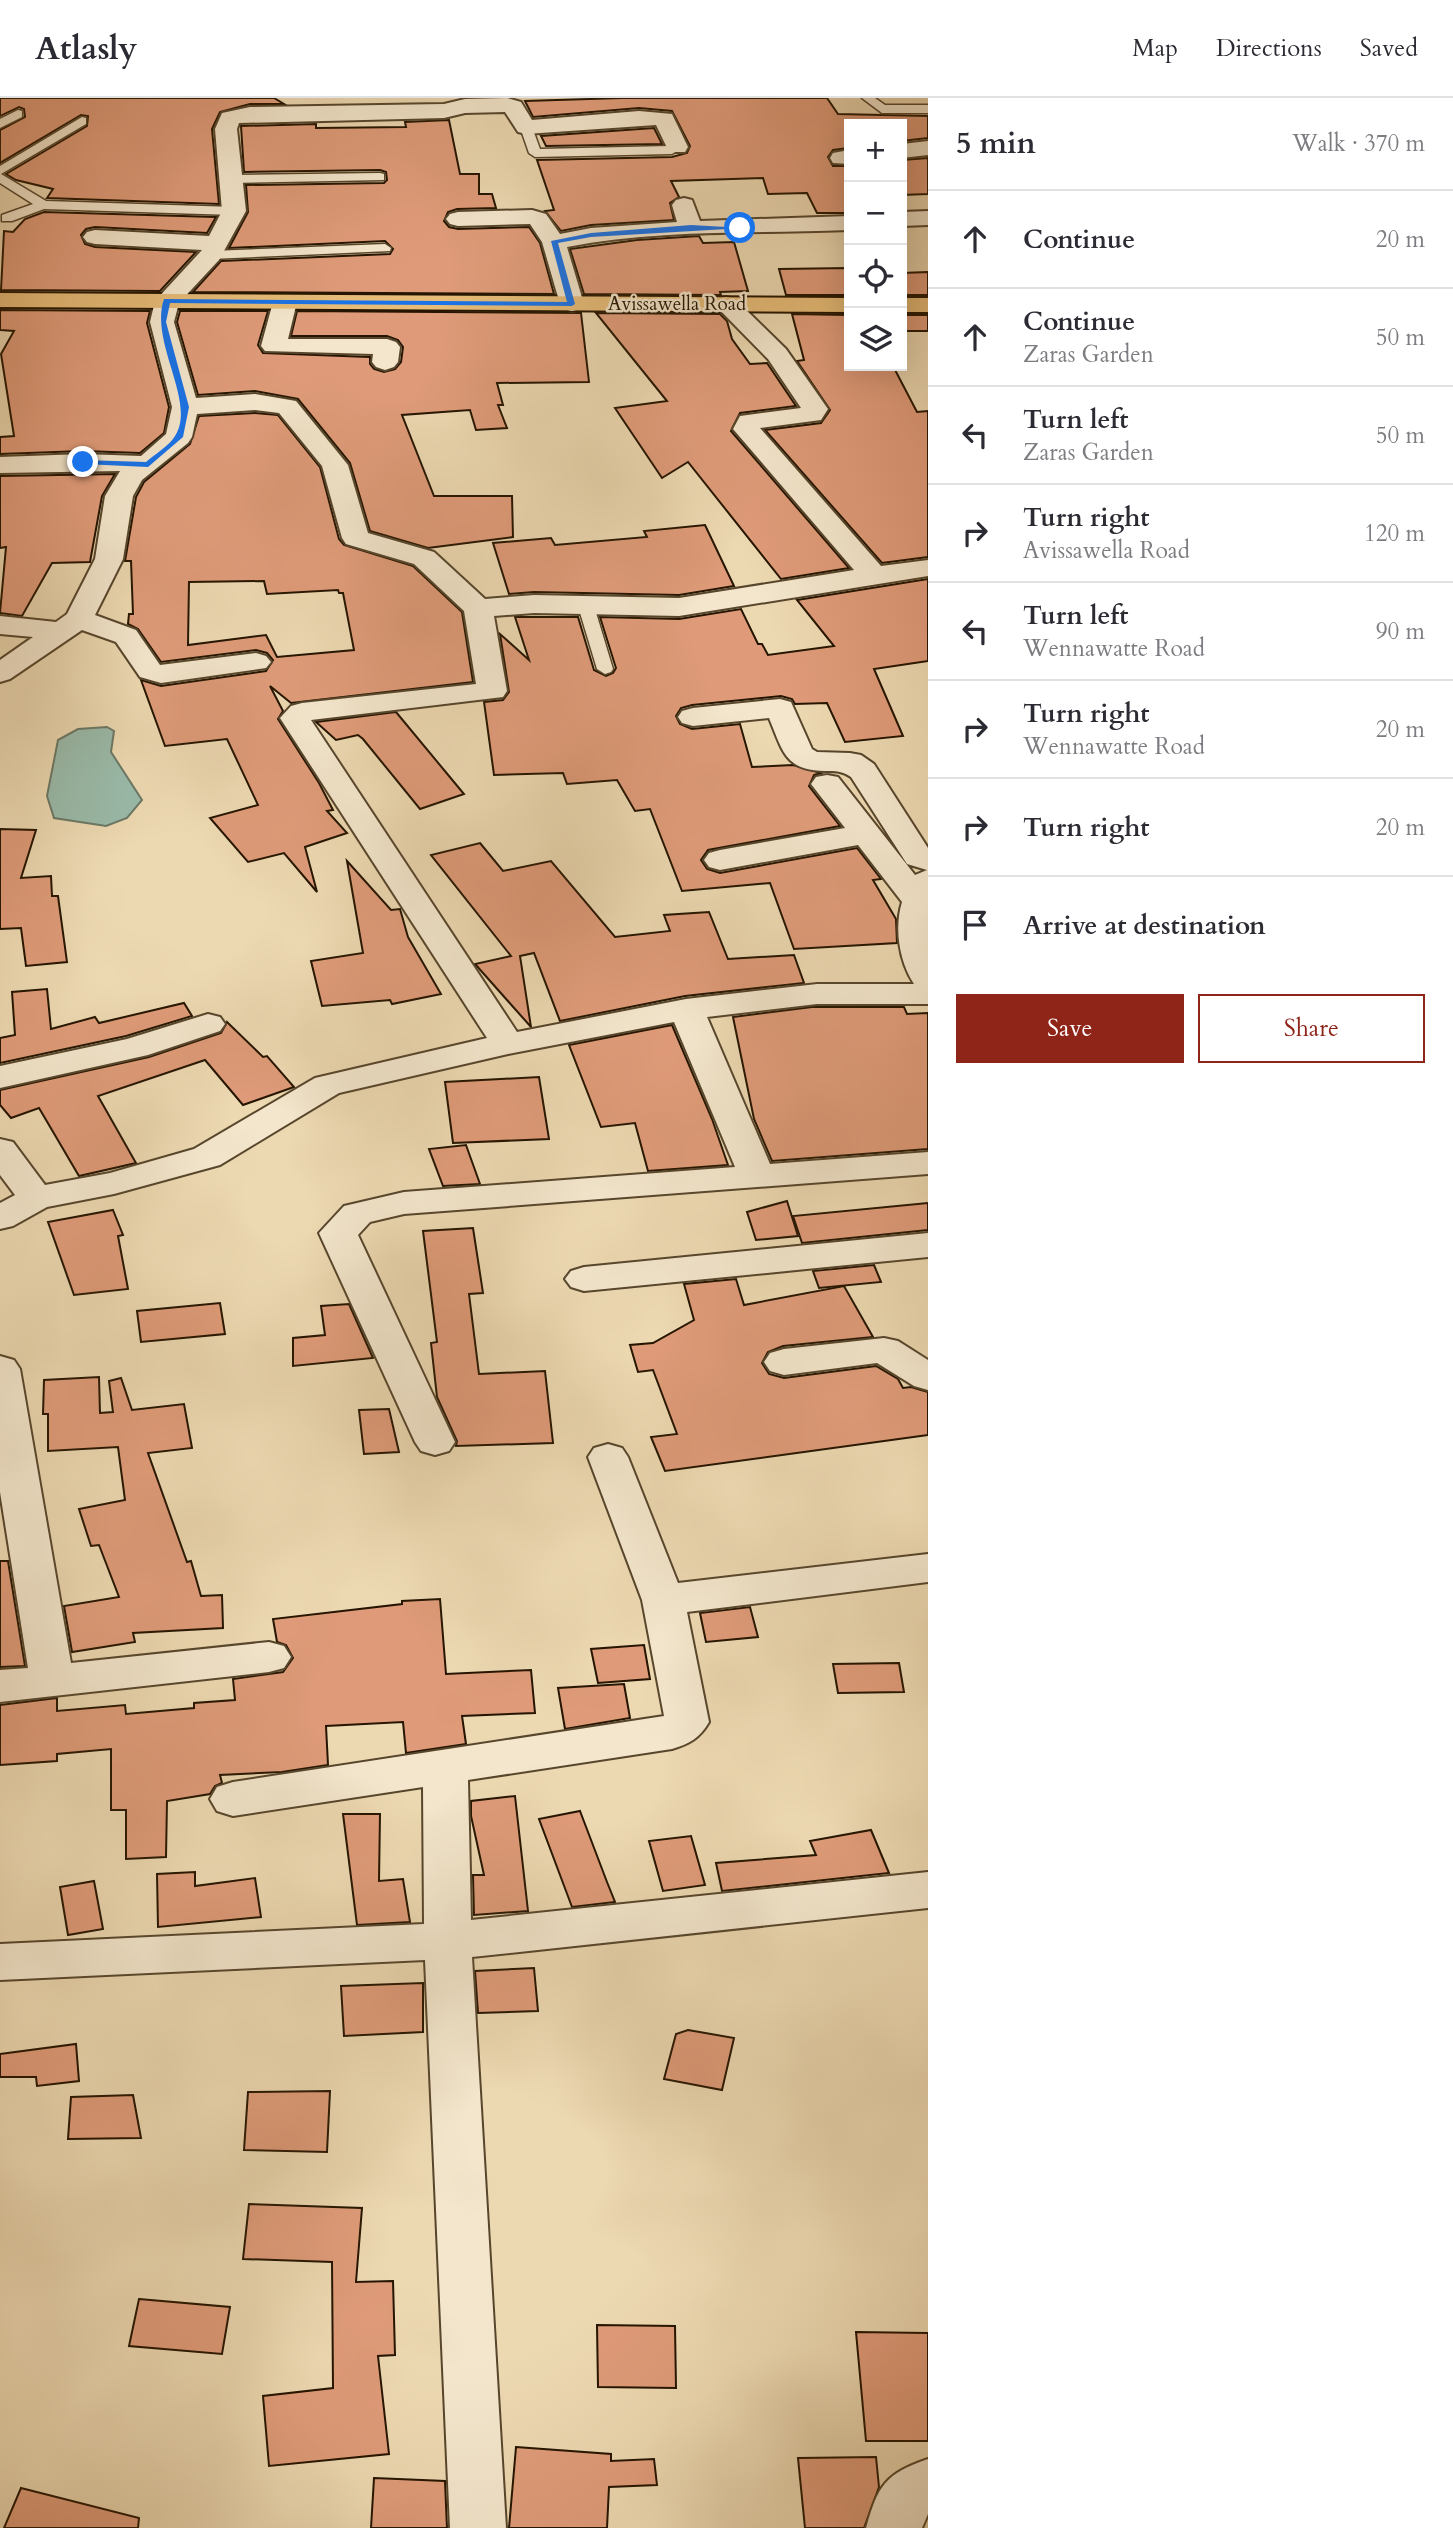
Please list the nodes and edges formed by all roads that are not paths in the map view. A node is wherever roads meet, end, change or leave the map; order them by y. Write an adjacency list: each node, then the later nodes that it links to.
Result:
1 (283, 98): 5 (street)
2 (868, 98): 4 (lane)
3 (464, 102): 5 (street); 9 (street)
4 (928, 109)
5 (302, 112): 16 (street)
6 (18, 114): 8 (lane)
7 (82, 121): 13 (lane)
8 (0, 124)
9 (526, 127): 10 (street); 10 (lane)
10 (677, 147)
11 (928, 148): 12 (street)
12 (907, 150)
13 (0, 171)
14 (380, 177): 16 (lane)
15 (0, 178): 17 (lane)
16 (230, 179): 18 (street)
17 (43, 205): 18 (lane); 19 (lane)
18 (234, 211): 27 (street)
19 (7, 218)
20 (928, 218): 22 (street)
21 (458, 219): 25 (street)
22 (907, 219)
23 (844, 223): 25 (street)
24 (94, 237): 27 (street)
25 (554, 242): 31 (street)
26 (385, 248): 27 (lane)
27 (214, 249): 29 (street)
28 (0, 300): 29 (main road, Avissawella Road)
29 (167, 301): 30 (main road, Avissawella Road); 37 (street)
30 (285, 302): 31 (main road, Avissawella Road); 36 (street)
31 (572, 304): 32 (main road, Avissawella Road)
32 (726, 304): 33 (main road, Avissawella Road); 41 (street)
33 (844, 305)
34 (907, 305): 35 (main road)
35 (928, 305)
36 (385, 362)
37 (185, 407): 38 (street); 43 (street)
38 (148, 464): 39 (street); 45 (street)
39 (0, 465)
40 (928, 568): 41 (street)
41 (874, 575): 42 (street)
42 (586, 606): 43 (street); 47 (lane)
43 (478, 608): 59 (street)
44 (0, 625): 45 (street)
45 (69, 625): 46 (street); 48 (street)
46 (256, 662)
47 (605, 669)
48 (0, 673)
49 (693, 717): 53 (street)
50 (827, 784): 51 (street)
51 (866, 834): 52 (street); 54 (street)
52 (720, 860)
53 (928, 861)
54 (922, 890): 55 (street)
55 (928, 980)
56 (928, 994): 57 (street)
57 (686, 1009): 59 (street); 63 (street)
58 (208, 1024): 60 (street)
59 (508, 1044): 64 (street)
60 (0, 1077)
61 (0, 1150): 64 (street)
62 (928, 1163): 63 (street)
63 (757, 1176): 71 (street)
64 (36, 1198): 65 (street)
65 (0, 1218)
66 (928, 1245): 67 (street)
67 (584, 1279)
68 (784, 1362): 70 (street)
69 (0, 1370): 76 (street)
70 (928, 1377)
71 (435, 1442)
72 (608, 1457): 74 (street)
73 (928, 1569): 74 (street)
74 (663, 1600): 78 (street)
75 (268, 1657): 76 (street)
76 (52, 1681): 77 (street)
77 (0, 1686)
78 (445, 1767): 79 (street); 81 (street)
79 (233, 1799)
80 (928, 1890): 81 (street)
81 (447, 1941): 82 (street); 84 (street)
82 (0, 1962)
83 (928, 2483): 85 (street)
84 (478, 2528)
85 (894, 2528)

